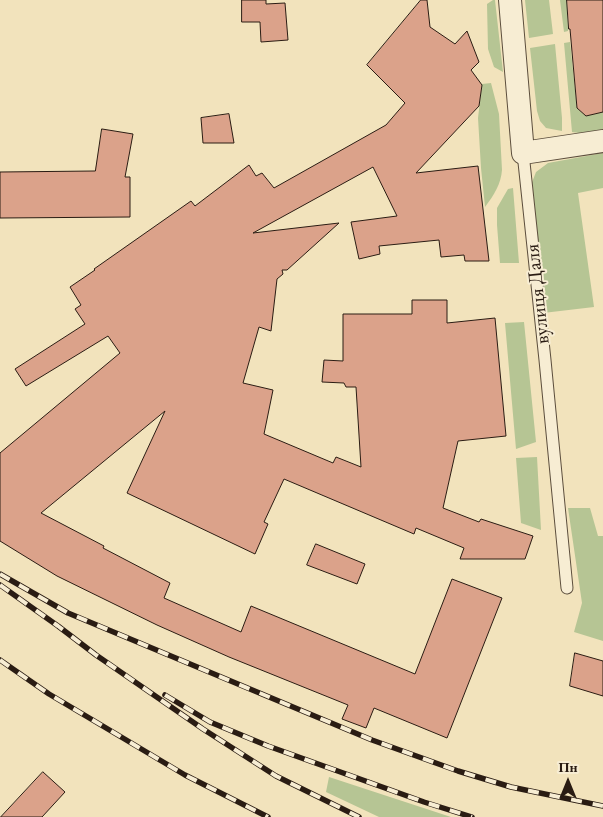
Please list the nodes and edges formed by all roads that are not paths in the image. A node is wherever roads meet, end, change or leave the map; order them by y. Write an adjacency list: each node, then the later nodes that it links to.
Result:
1 (510, 0): 3 (street, вулиця Даля)
2 (603, 141): 3 (street)
3 (523, 153): 4 (lane, вулиця Даля)
4 (566, 588)

